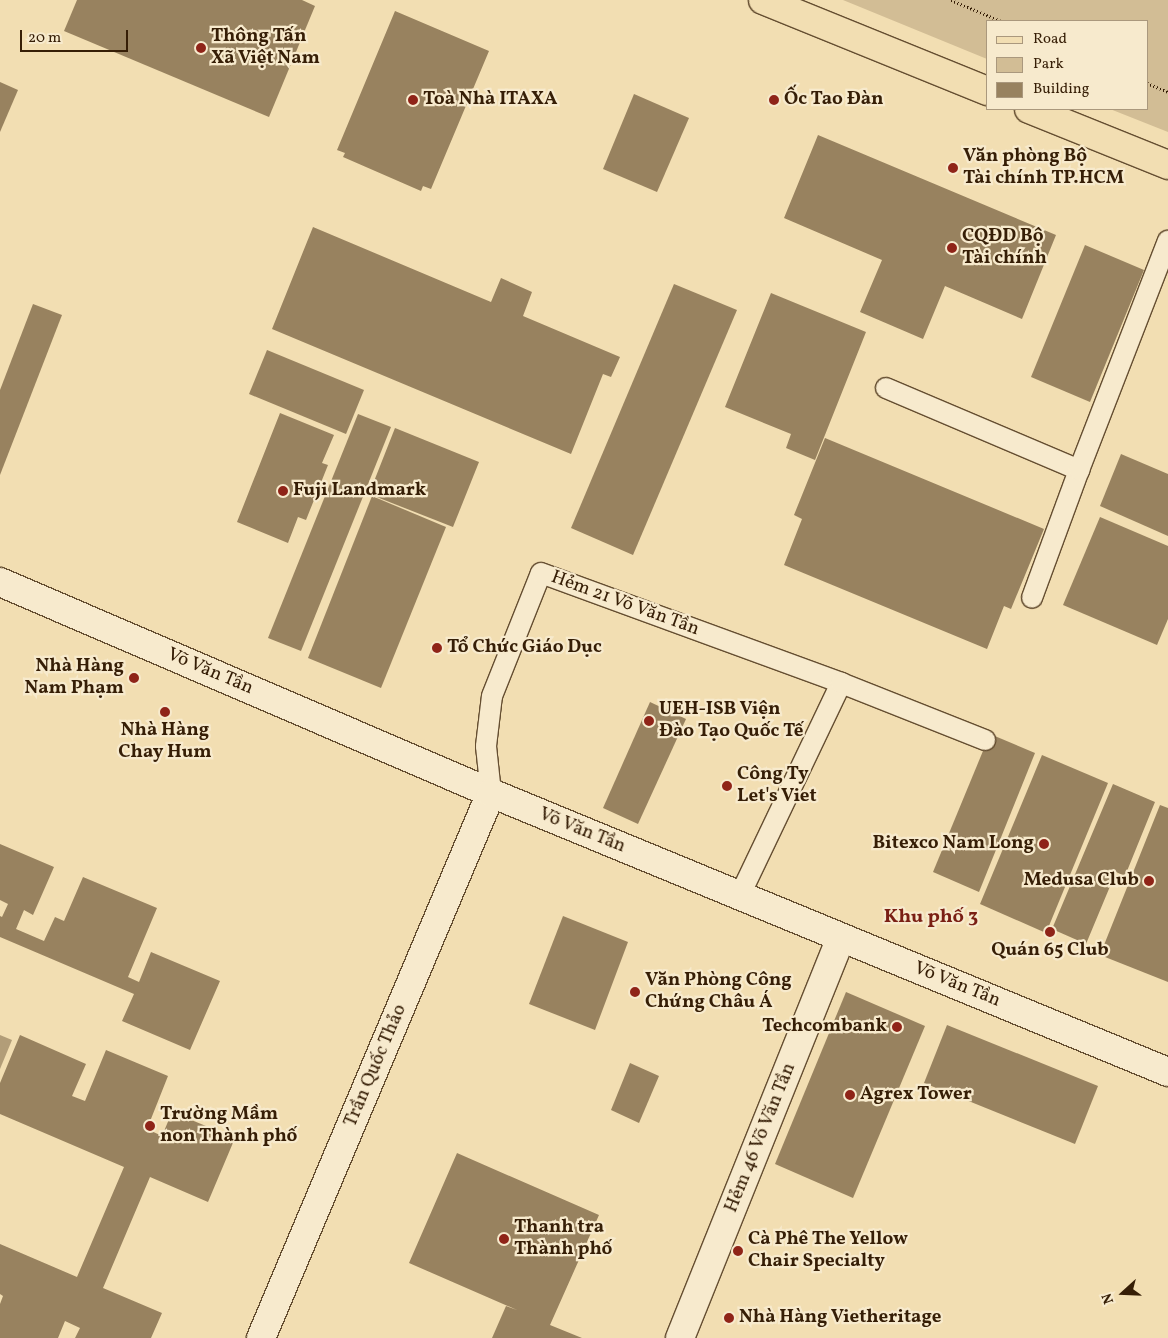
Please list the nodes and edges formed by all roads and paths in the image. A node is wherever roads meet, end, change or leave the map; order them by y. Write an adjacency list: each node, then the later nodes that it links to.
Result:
1 (763, 0): 5 (main road)
2 (951, 0): 3 (path)
3 (999, 20)
4 (1148, 83): 6 (path)
5 (986, 92)
6 (1168, 92)
7 (1031, 110): 8 (main road)
8 (1168, 166)
9 (1168, 241): 11 (lane)
10 (886, 388): 11 (lane)
11 (1079, 470): 13 (lane)
12 (0, 582): 16 (main road, Võ Văn Tần)
13 (1032, 598)
14 (841, 683): 15 (lane); 16 (lane, Hẻm 21 Võ Văn Tần); 17 (lane)
15 (985, 740)
16 (491, 793): 17 (main road, Võ Văn Tần); 20 (main road, Trần Quốc Thảo)
17 (740, 895): 18 (main road, Võ Văn Tần)
18 (841, 938): 19 (main road, Võ Văn Tần); 21 (main road, Hẻm 46 Võ Văn Tần)
19 (1168, 1072)
20 (261, 1338)
21 (680, 1338)

